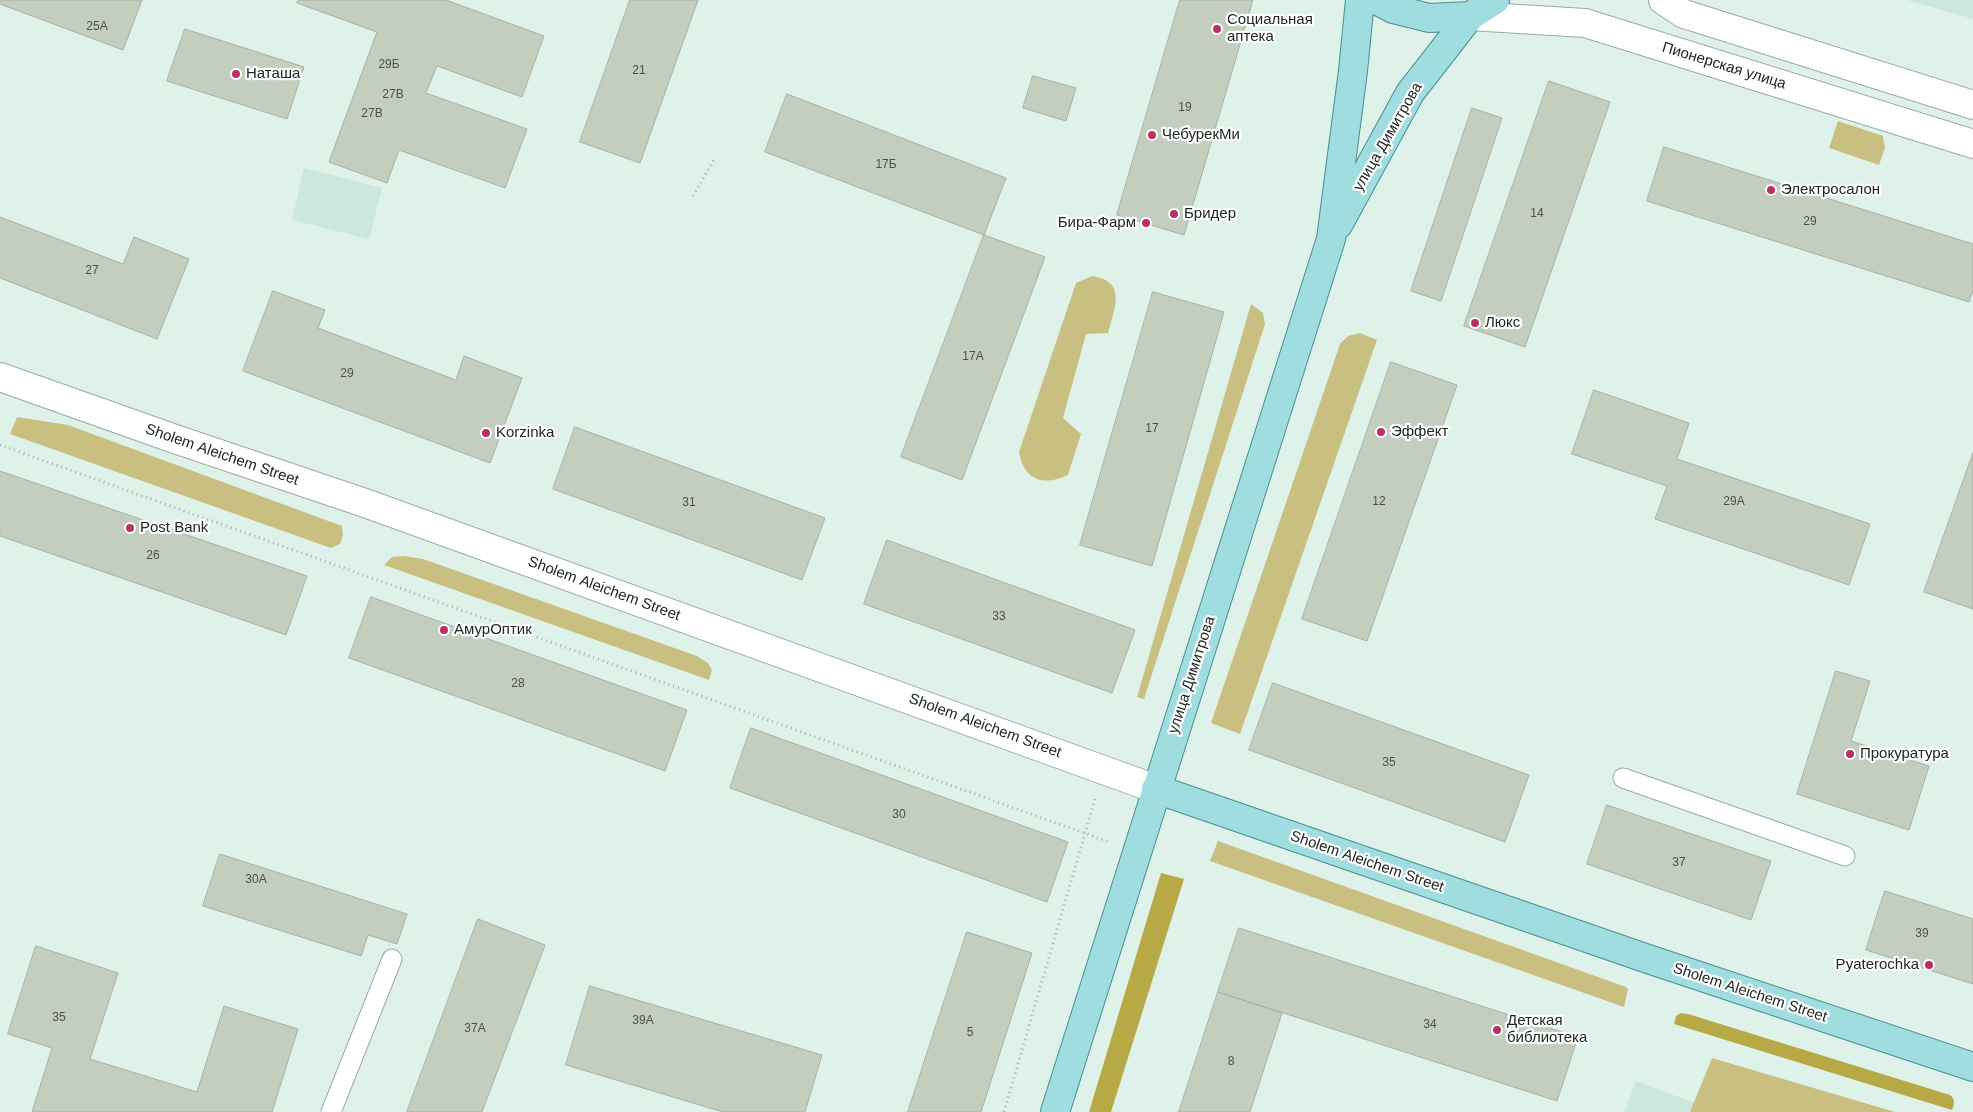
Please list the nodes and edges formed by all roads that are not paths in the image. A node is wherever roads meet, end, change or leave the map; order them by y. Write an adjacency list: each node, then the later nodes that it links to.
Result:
1 (1360, 0): 8 (main road, улица Димитрова)
2 (1376, 0): 5 (main road)
3 (1495, 0): 5 (main road)
4 (1663, 0): 6 (main road)
5 (1470, 16): 7 (main road, Пионерская улица); 8 (main road, улица Димитрова)
6 (1973, 105)
7 (1973, 144)
8 (1331, 240): 11 (main road, улица Димитрова)
9 (0, 377): 11 (main road, Sholem Aleichem Street)
10 (1623, 778): 12 (lane)
11 (1156, 789): 14 (main road, Sholem Aleichem Street); 16 (main road, улица Димитрова)
12 (1845, 856)
13 (392, 959): 15 (lane)
14 (1973, 1067)
15 (331, 1112)
16 (1055, 1112)

